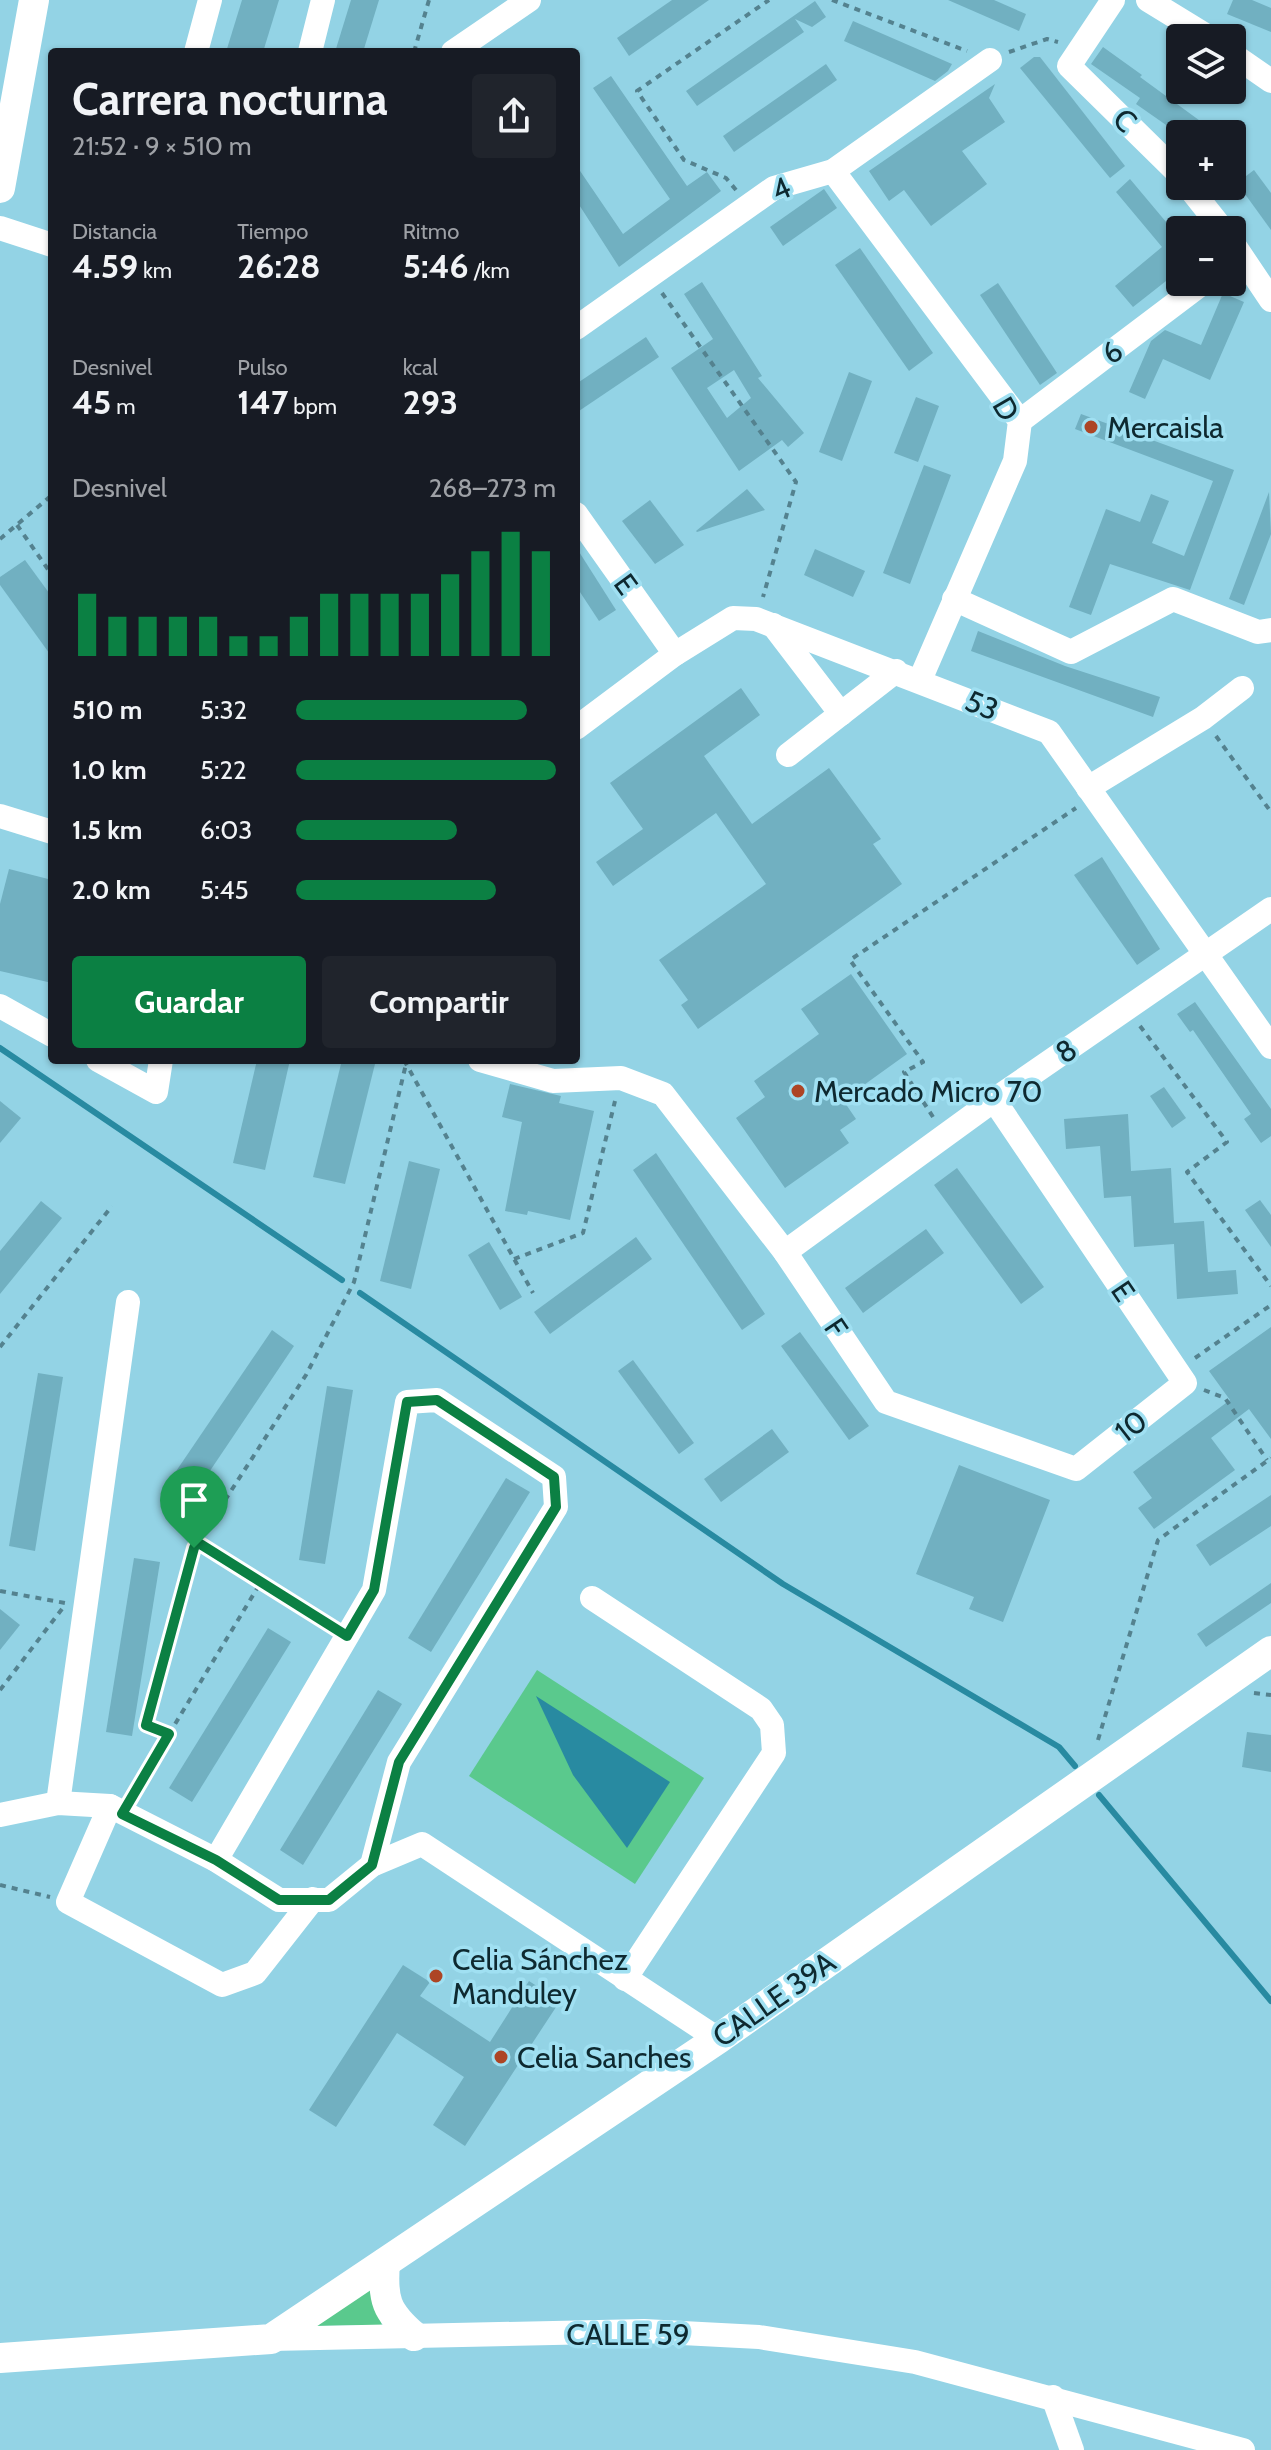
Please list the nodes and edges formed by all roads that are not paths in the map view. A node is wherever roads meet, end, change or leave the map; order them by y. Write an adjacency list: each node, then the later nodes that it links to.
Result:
1 (34, 0): 16 (main road)
2 (210, 0): 8 (street)
3 (323, 0): 9 (street)
4 (529, 0): 10 (street)
5 (1113, 0): 14 (street, C)
6 (1148, 0): 7 (street)
7 (1187, 24)
8 (197, 48)
9 (311, 48)
10 (459, 48)
11 (990, 60): 15 (street, 4)
12 (1246, 64): 13 (street)
13 (1271, 81)
14 (1166, 159)
15 (833, 171): 24 (street, 4); 25 (street, D)
16 (0, 188)
17 (1199, 200): 18 (street)
18 (1212, 216)
19 (0, 228): 20 (street)
20 (48, 244)
21 (1246, 267): 23 (street)
22 (1185, 296): 25 (street, 6)
23 (1271, 300)
24 (580, 325)
25 (1020, 421): 27 (street, D)
26 (580, 520): 30 (street, E)
27 (954, 599): 29 (street); 32 (street, D)
28 (764, 622): 30 (street); 31 (street, 53); 34 (street)
29 (1271, 630)
30 (675, 654): 35 (street)
31 (896, 671): 32 (street, 53); 34 (street)
32 (920, 680): 37 (street, 53)
33 (1242, 688): 37 (street)
34 (841, 714): 36 (street)
35 (580, 725)
36 (788, 755)
37 (1091, 792): 41 (street, 53)
38 (0, 816): 39 (street)
39 (48, 831)
40 (1271, 909): 41 (street, 8)
41 (1204, 954): 44 (street, 53); 48 (street, 8)
42 (0, 1006): 43 (street)
43 (48, 1033)
44 (1271, 1047)
45 (105, 1064): 46 (street)
46 (160, 1064)
47 (494, 1064): 49 (street, F)
48 (994, 1100): 49 (street, 8); 51 (street, E)
49 (785, 1252): 52 (street, F)
50 (128, 1302): 55 (street)
51 (1181, 1377): 52 (street, 10)
52 (1076, 1469)
53 (592, 1598): 61 (street)
54 (1271, 1651): 62 (main road, CALLE 39A)
55 (58, 1803): 56 (street); 57 (street)
56 (116, 1810): 58 (street); 60 (street)
57 (0, 1815)
58 (216, 1860): 59 (street); 60 (street)
59 (372, 1865): 60 (street); 61 (street)
60 (313, 1899)
61 (625, 1979): 62 (street)
62 (718, 2039): 63 (main road, CALLE 39A)
63 (385, 2263): 64 (main road); 65 (main road, CALLE 39A)
64 (414, 2336): 65 (street, CALLE 59); 67 (street, CALLE 59)
65 (271, 2339): 66 (main road, CALLE 59)
66 (0, 2358)
67 (1053, 2397): 68 (street); 69 (street, CALLE 59)
68 (1072, 2450)
69 (1243, 2450)

